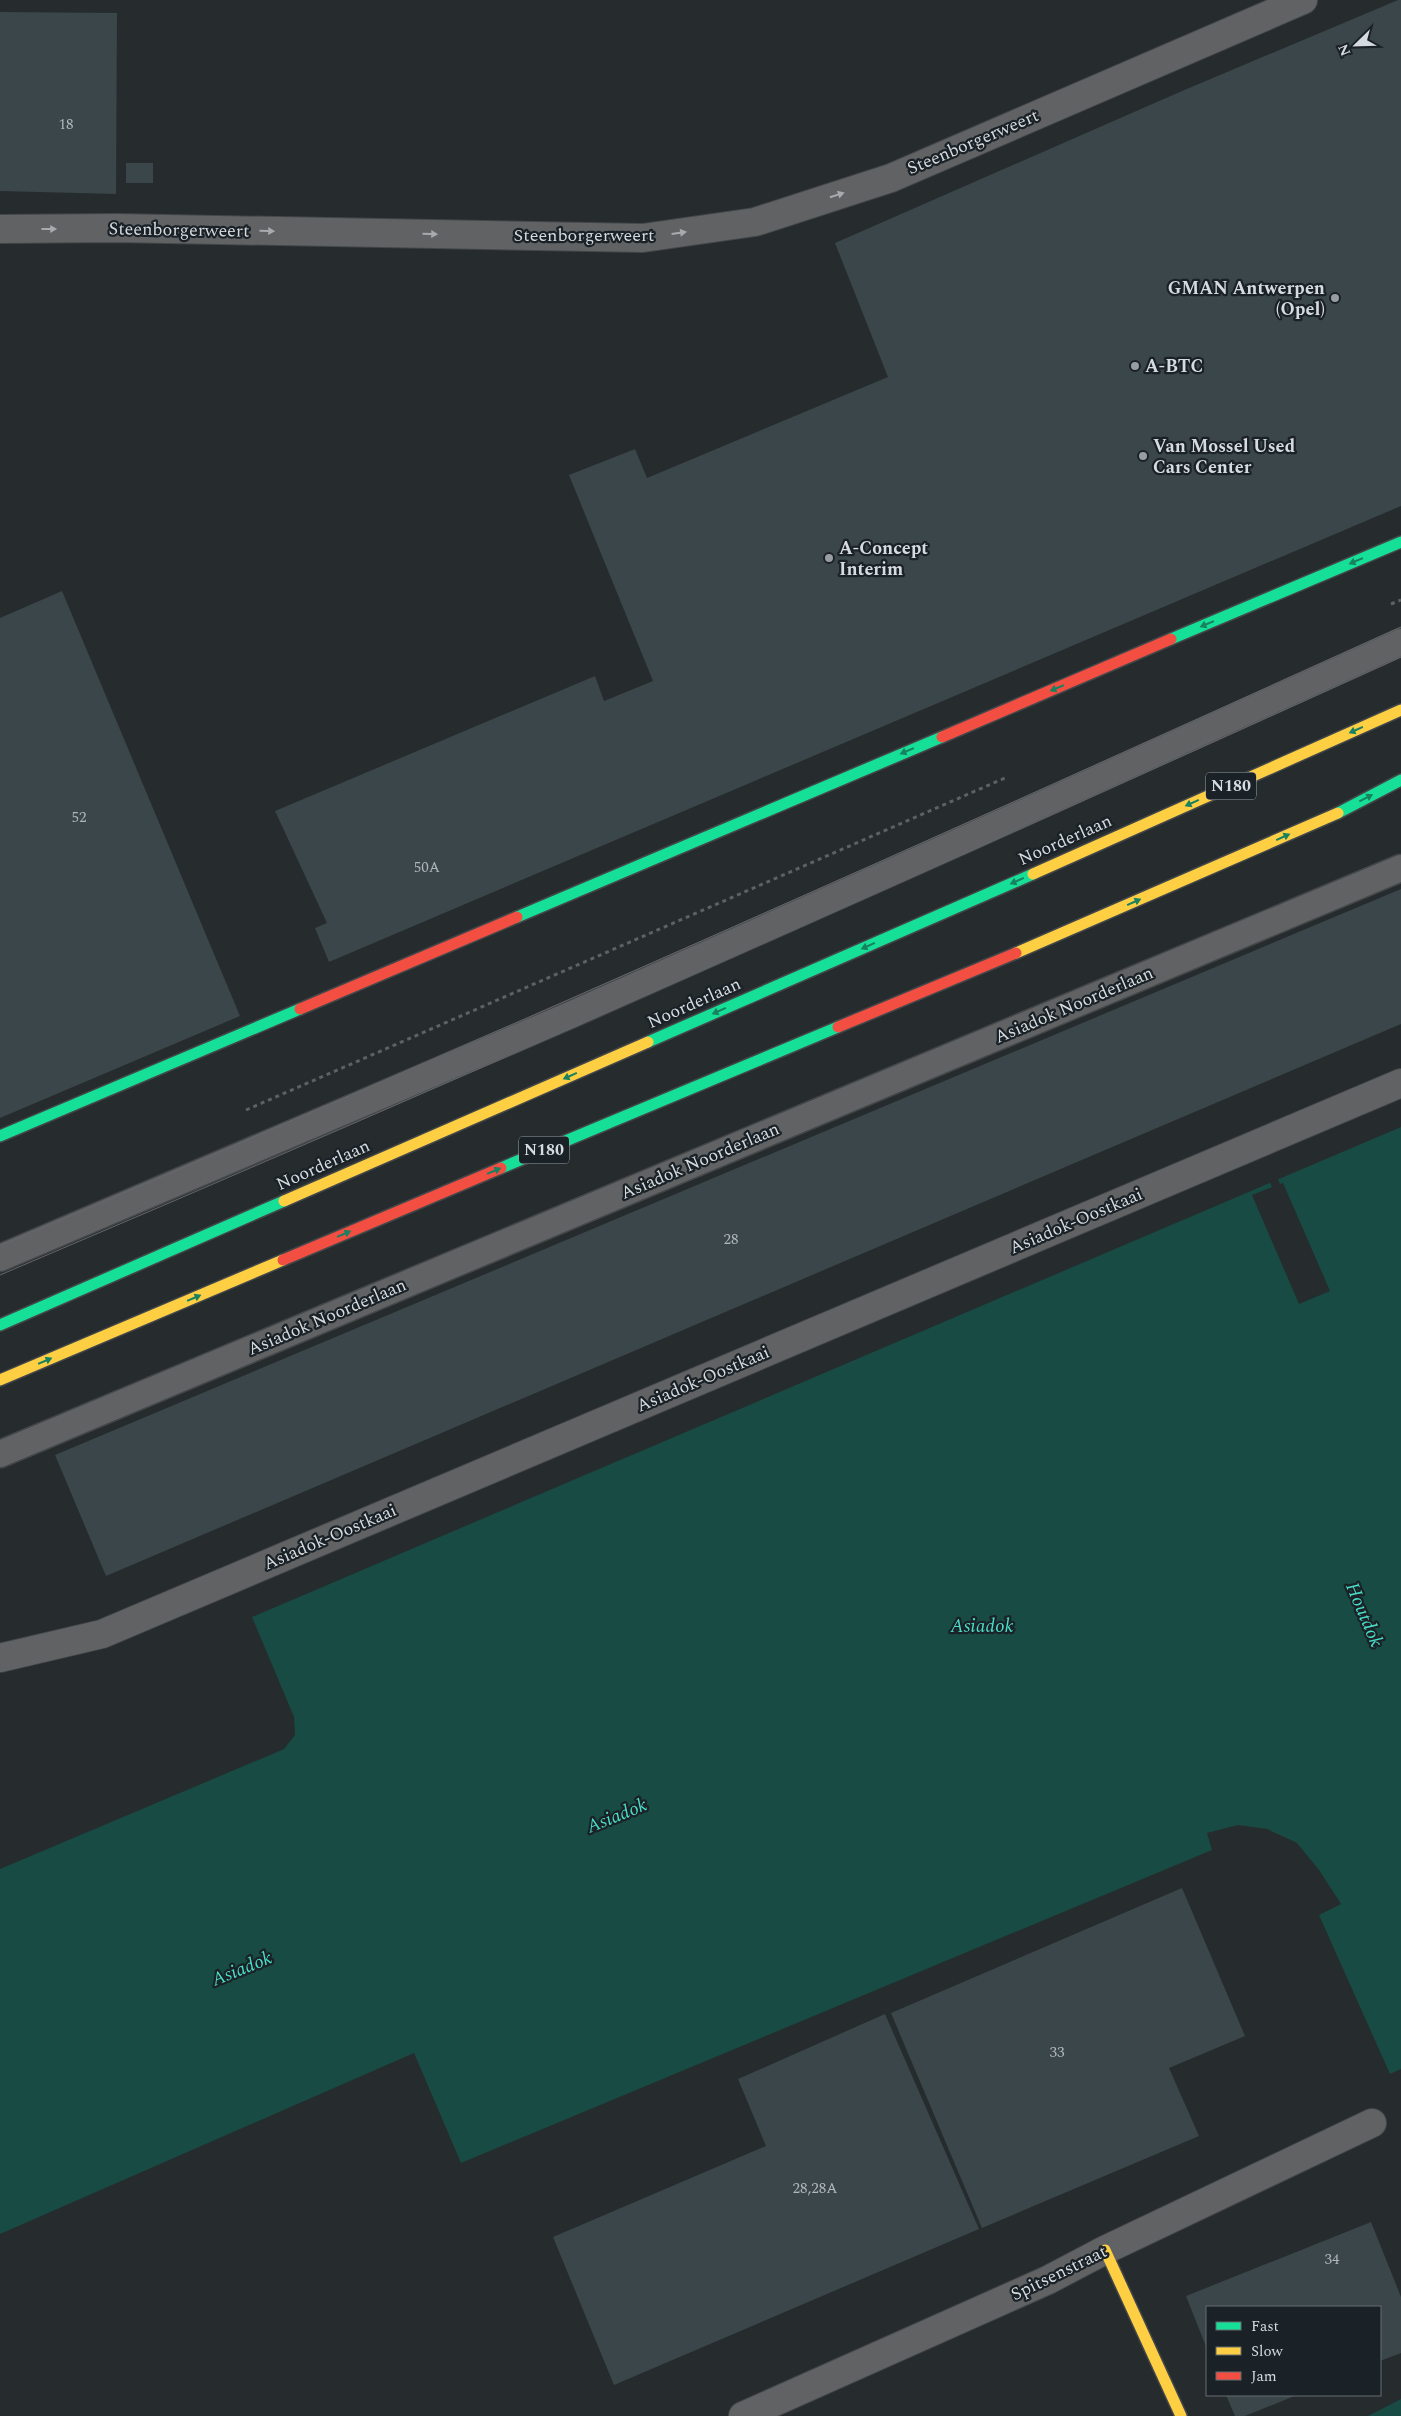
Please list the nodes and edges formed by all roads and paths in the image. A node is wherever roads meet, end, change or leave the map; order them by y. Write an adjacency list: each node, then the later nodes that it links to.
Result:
1 (1303, 0): 2 (street, Steenborgerweert, one-way to 1)
2 (0, 229)
3 (1401, 542): 13 (main road, one-way to 13)
4 (1401, 600): 5 (path)
5 (1383, 608)
6 (1401, 642): 14 (lane)
7 (1401, 710): 15 (main road, Noorderlaan / N180, one-way to 15)
8 (1011, 775): 12 (path)
9 (1401, 780): 16 (main road, N180, one-way to 9)
10 (1401, 868): 17 (lane, Asiadok Noorderlaan)
11 (1401, 1083): 18 (street, Asiadok-Oostkaai)
12 (237, 1114)
13 (0, 1136)
14 (0, 1258)
15 (0, 1325)
16 (0, 1380)
17 (0, 1454)
18 (0, 1658)
19 (1372, 2123): 20 (street, Spitsenstraat)
20 (1106, 2250): 21 (street, Spitsenstraat); 22 (main road)
21 (743, 2416)
22 (1181, 2416)

